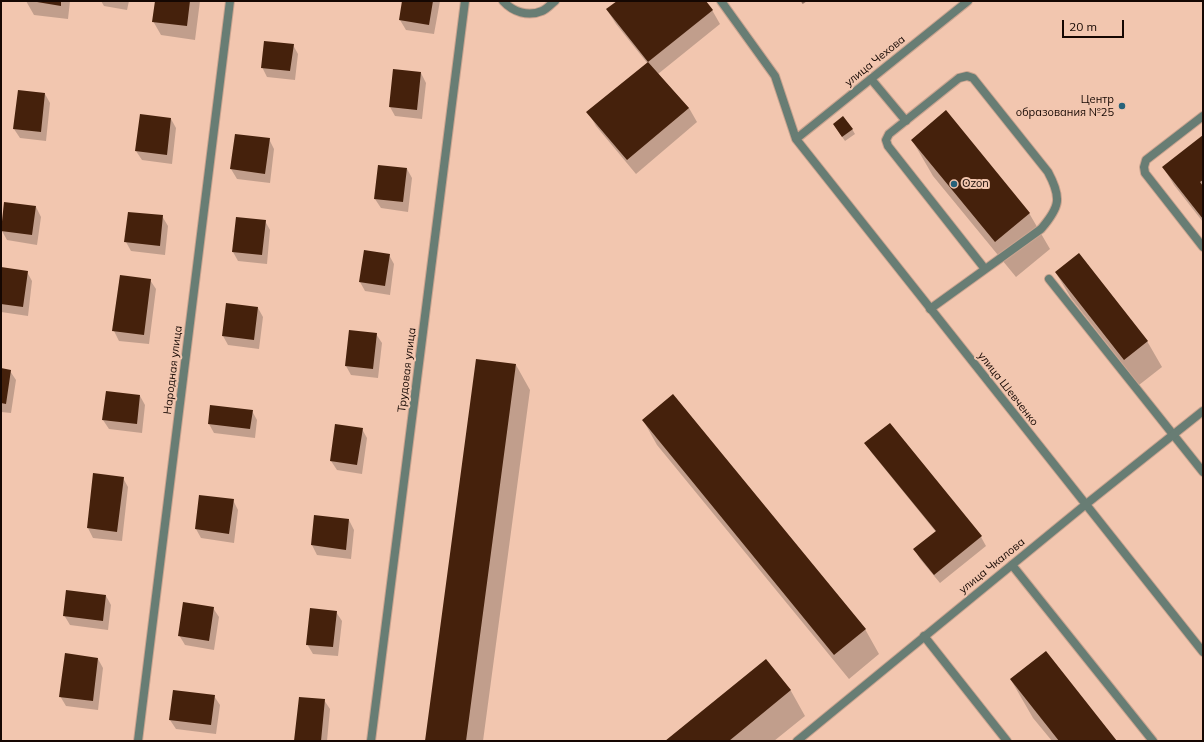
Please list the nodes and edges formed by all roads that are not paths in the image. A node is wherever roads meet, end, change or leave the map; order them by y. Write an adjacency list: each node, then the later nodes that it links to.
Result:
1 (230, 1): 22 (street, Народная улица)
2 (465, 1): 23 (street, Трудовая улица)
3 (503, 1): 4 (street)
4 (555, 1)
5 (721, 1): 10 (street, улица Шевченко)
6 (968, 1): 7 (street, улица Чехова)
7 (871, 79): 9 (street); 10 (street, улица Чехова)
8 (1203, 116): 11 (street)
9 (906, 121): 12 (street); 12 (street)
10 (796, 139): 14 (street, улица Шевченко)
11 (1203, 247)
12 (985, 269): 14 (street)
13 (1049, 279): 16 (street)
14 (930, 309): 18 (street, улица Шевченко)
15 (1203, 411): 16 (street, улица Чкалова)
16 (1173, 435): 17 (street); 18 (street, улица Чкалова)
17 (1203, 472)
18 (1085, 505): 19 (street, улица Чкалова); 21 (street, улица Шевченко)
19 (1012, 565): 20 (street, улица Чкалова); 26 (street)
20 (924, 636): 24 (street, улица Чкалова); 25 (street)
21 (1203, 652)
22 (138, 741)
23 (372, 741)
24 (796, 741)
25 (1007, 741)
26 (1153, 741)

